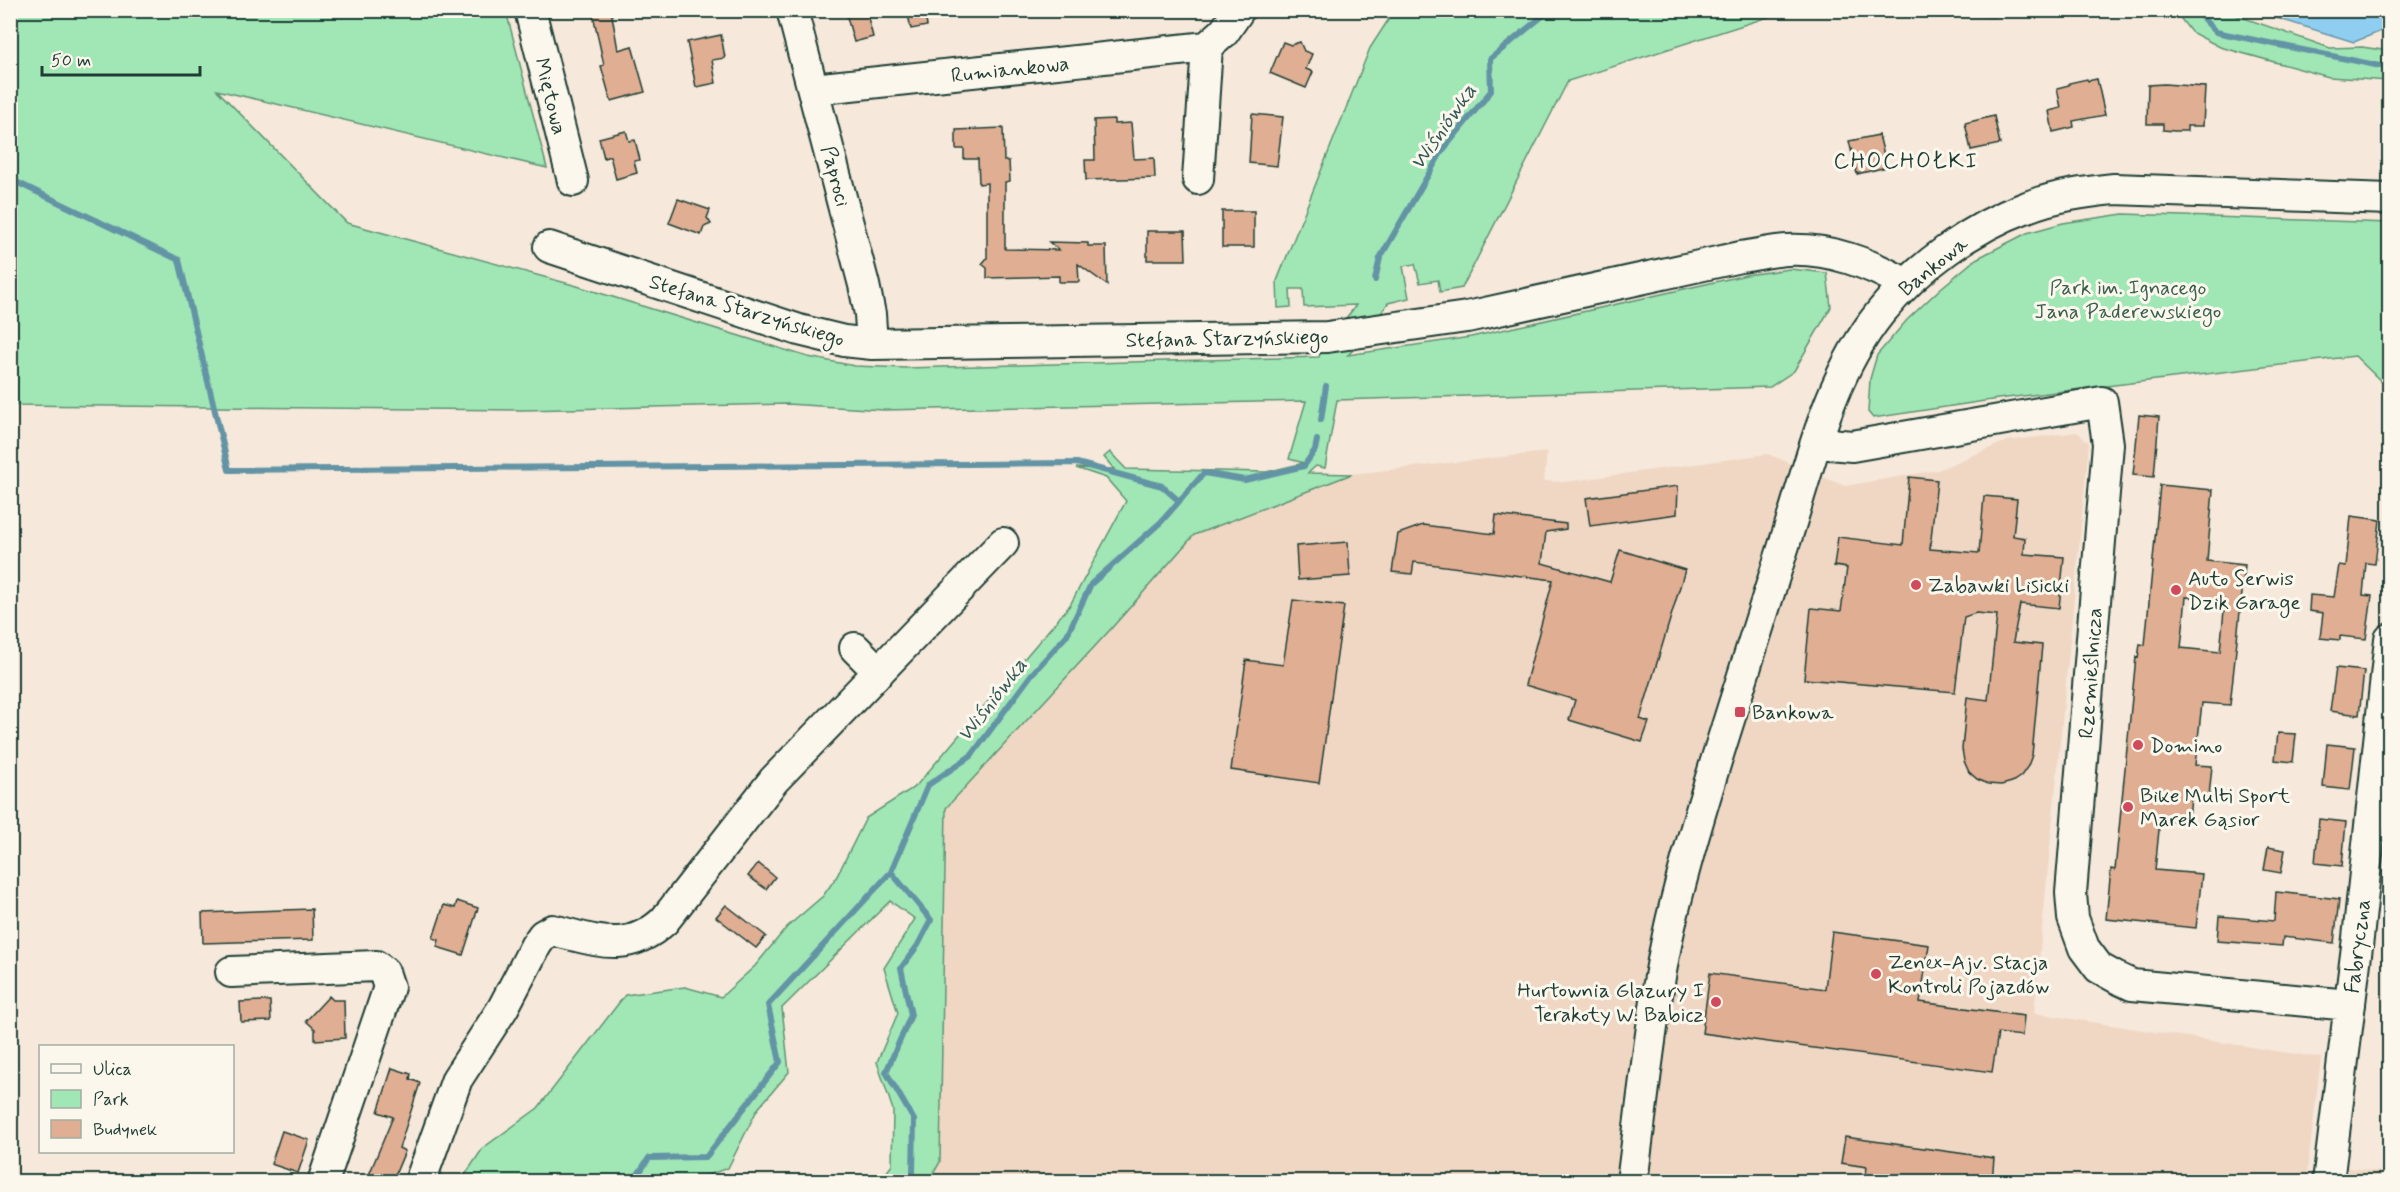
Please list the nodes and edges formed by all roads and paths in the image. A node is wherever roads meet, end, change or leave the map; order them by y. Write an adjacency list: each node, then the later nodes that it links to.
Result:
1 (530, 10): 7 (street, Miętowa)
2 (792, 10): 5 (street, Paproci)
3 (1239, 10): 4 (street)
4 (1207, 47): 5 (street, Rumiankowa); 6 (street)
5 (813, 89): 11 (street, Paproci)
6 (1198, 179)
7 (573, 181)
8 (2390, 200): 10 (street, Bankowa)
9 (549, 247): 11 (street, Stefana Starzyńskiego)
10 (1906, 284): 11 (street, Stefana Starzyńskiego); 12 (street, Bankowa)
11 (872, 344)
12 (1818, 442): 18 (street, Rzemieślnicza); 21 (street, Bankowa)
13 (1003, 543): 16 (street)
14 (2390, 639): 18 (street, Fabryczna)
15 (855, 648): 16 (street)
16 (879, 672): 20 (street)
17 (231, 972): 19 (street)
18 (2350, 1005): 22 (street, Fabryczna)
19 (324, 1182)
20 (420, 1182)
21 (1632, 1182)
22 (2328, 1182)

